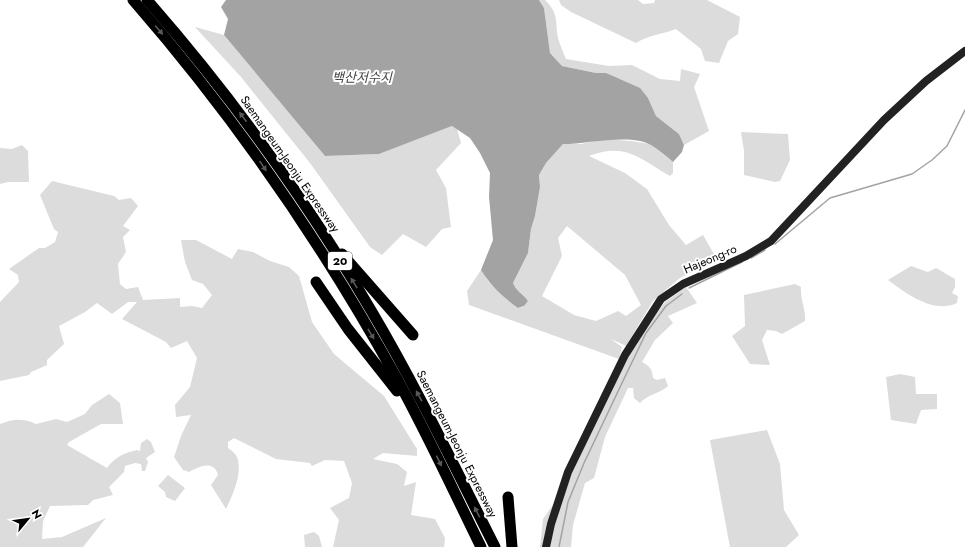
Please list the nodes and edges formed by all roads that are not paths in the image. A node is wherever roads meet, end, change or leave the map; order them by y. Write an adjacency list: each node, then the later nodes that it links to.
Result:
1 (133, 0): 7 (highway, Saemangeum-Jeonju Expressway / 20, one-way to 7)
2 (146, 0): 4 (highway, Saemangeum-Jeonju Expressway / 20, one-way to 2)
3 (965, 51): 12 (street, Hajeong-ro)
4 (318, 224): 6 (highway); 10 (highway, Saemangeum-Jeonju Expressway / 20, one-way to 4)
5 (316, 282): 7 (highway)
6 (413, 335)
7 (431, 444): 9 (highway, Saemangeum-Jeonju Expressway / 20, one-way to 9)
8 (508, 497): 11 (highway)
9 (481, 547)
10 (495, 547)
11 (512, 547)
12 (546, 547)

